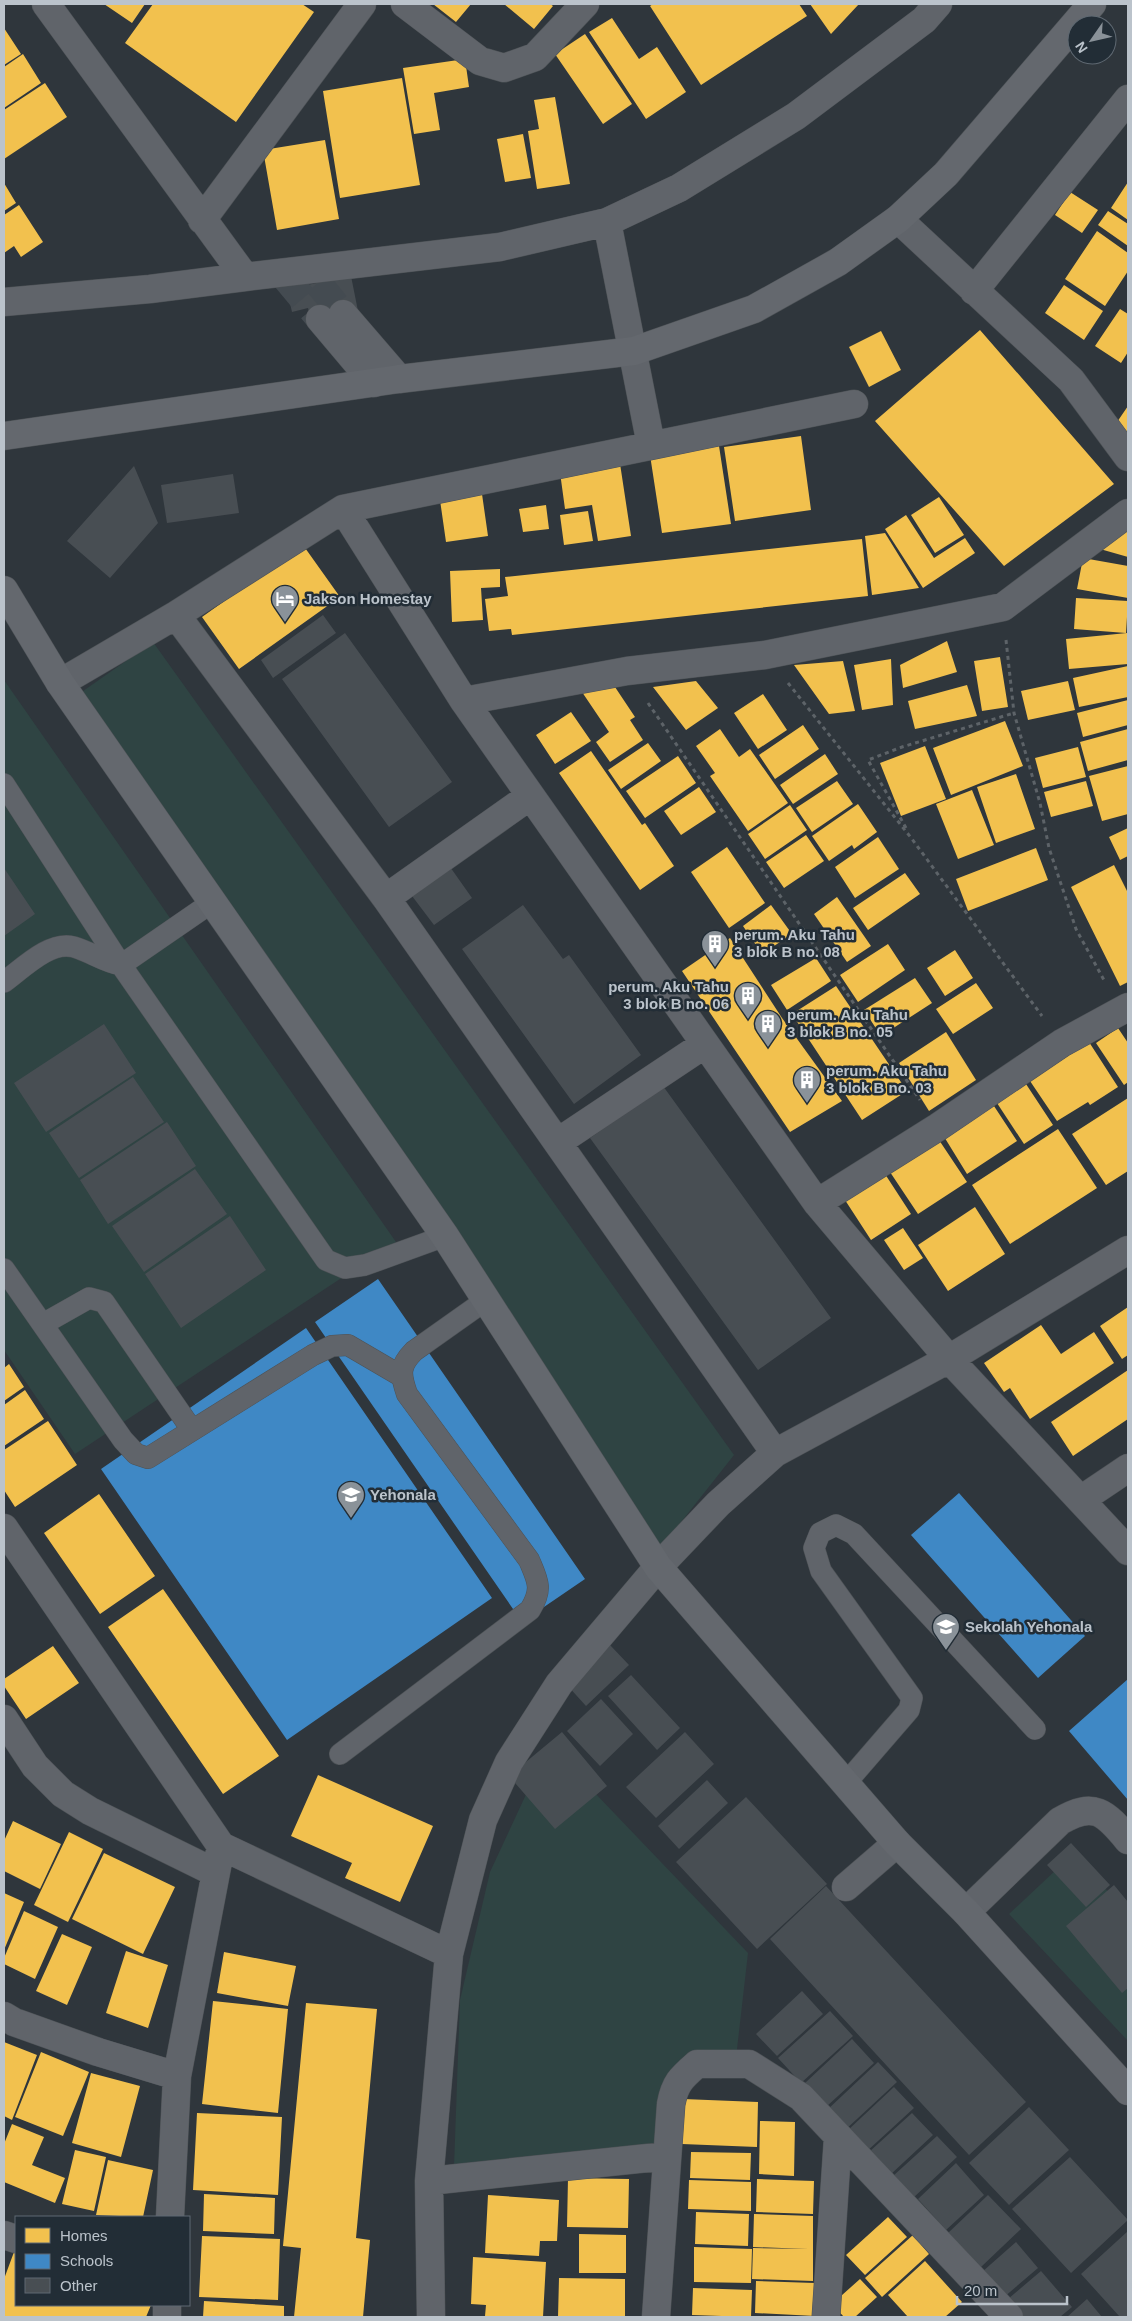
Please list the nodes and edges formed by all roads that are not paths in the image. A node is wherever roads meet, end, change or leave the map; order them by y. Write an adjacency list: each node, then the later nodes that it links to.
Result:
1 (46, 4): 9 (street)
2 (362, 4): 9 (street)
3 (405, 4): 4 (street)
4 (585, 4)
5 (938, 4): 10 (street)
6 (1092, 4): 8 (street)
7 (1128, 99): 12 (street)
8 (898, 219): 12 (street); 15 (street)
9 (202, 220): 11 (street)
10 (607, 222): 11 (street); 15 (street)
11 (245, 277): 13 (street)
12 (974, 290): 20 (street)
13 (4, 302)
14 (331, 317): 16 (street)
15 (634, 351): 16 (street); 19 (street)
16 (386, 381): 18 (street)
17 (854, 404): 19 (street)
18 (4, 436)
19 (651, 445): 21 (street)
20 (1128, 457)
21 (343, 508): 24 (street); 26 (street)
22 (1128, 513): 26 (street)
23 (4, 590): 25 (street)
24 (176, 615): 25 (street); 29 (street)
25 (60, 683): 30 (street)
26 (464, 701): 28 (street)
27 (4, 784): 31 (lane)
28 (530, 796): 29 (street); 34 (street)
29 (386, 898): 35 (street)
30 (211, 903): 31 (lane); 37 (street)
31 (121, 965): 32 (lane); 37 (lane)
32 (4, 982)
33 (1125, 1009): 36 (street)
34 (705, 1044): 35 (street); 36 (street)
35 (558, 1142): 45 (street)
36 (817, 1204): 42 (street)
37 (445, 1236): 40 (street)
38 (1128, 1250): 42 (street)
39 (4, 1269): 41 (lane)
40 (486, 1300): 43 (lane); 50 (street)
41 (43, 1324): 44 (lane); 44 (lane)
42 (949, 1360): 45 (street); 47 (street)
43 (401, 1376): 44 (lane); 53 (lane)
44 (192, 1430)
45 (775, 1454): 50 (street)
46 (1128, 1468): 47 (street)
47 (1082, 1499): 49 (street)
48 (4, 1528): 57 (street)
49 (1128, 1551)
50 (658, 1567): 54 (street); 60 (street)
51 (4, 1719): 57 (street)
52 (1035, 1729): 54 (lane)
53 (340, 1754)
54 (845, 1784): 56 (street)
55 (1128, 1840): 59 (street)
56 (897, 1843): 58 (street); 59 (street)
57 (218, 1859): 60 (street); 62 (street)
58 (846, 1887)
59 (966, 1912): 63 (street)
60 (449, 1954): 66 (street)
61 (4, 2016): 62 (street)
62 (177, 2076): 67 (street)
63 (1125, 2080)
64 (838, 2137): 65 (street); 68 (street); 71 (street)
65 (667, 2156): 66 (street); 70 (street)
66 (429, 2181): 69 (street)
67 (170, 2216)
68 (996, 2311)
69 (431, 2317)
70 (656, 2317)
71 (826, 2317)

